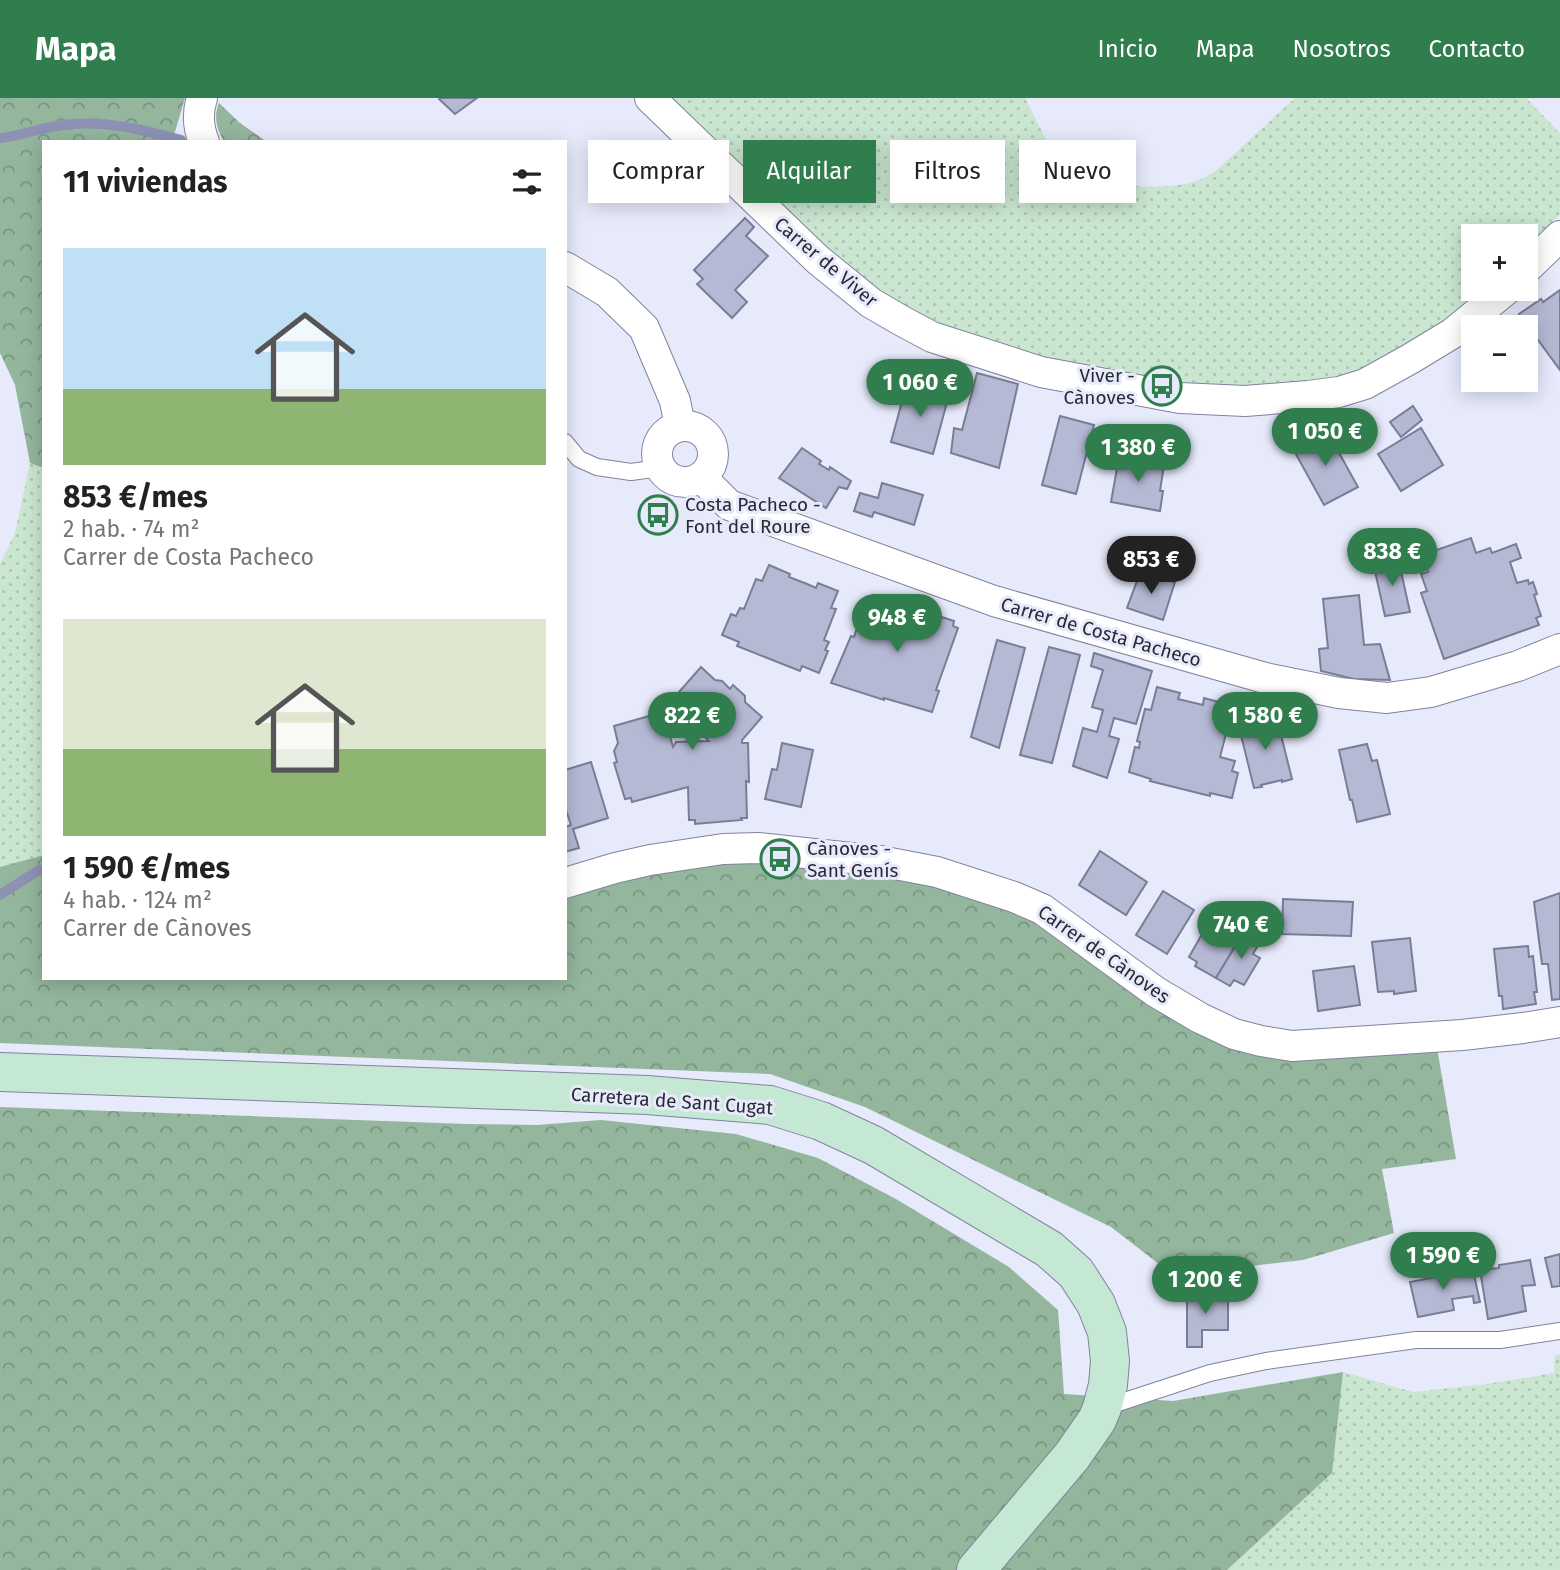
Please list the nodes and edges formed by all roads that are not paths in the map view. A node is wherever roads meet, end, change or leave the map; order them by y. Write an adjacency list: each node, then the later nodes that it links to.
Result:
1 (202, 98): 3 (street)
2 (650, 98): 7 (street, Carrer de Viver)
3 (203, 140)
4 (1560, 236): 5 (street)
5 (1538, 258)
6 (567, 268): 8 (street)
7 (1492, 301)
8 (680, 426): 10 (street); 11 (street)
9 (567, 444): 10 (lane)
10 (660, 468): 11 (street)
11 (701, 477): 12 (street, Carrer de Costa Pacheco)
12 (1560, 649)
13 (567, 882): 14 (street, Carrer de Cànoves)
14 (1560, 1022)
15 (0, 1072): 18 (main road, Carretera de Sant Cugat)
16 (0, 1092): 19 (main road, Carretera de Sant Cugat)
17 (1560, 1331): 18 (lane)
18 (1102, 1408): 20 (main road, Carretera de Sant Cugat)
19 (952, 1570)
20 (976, 1570)

